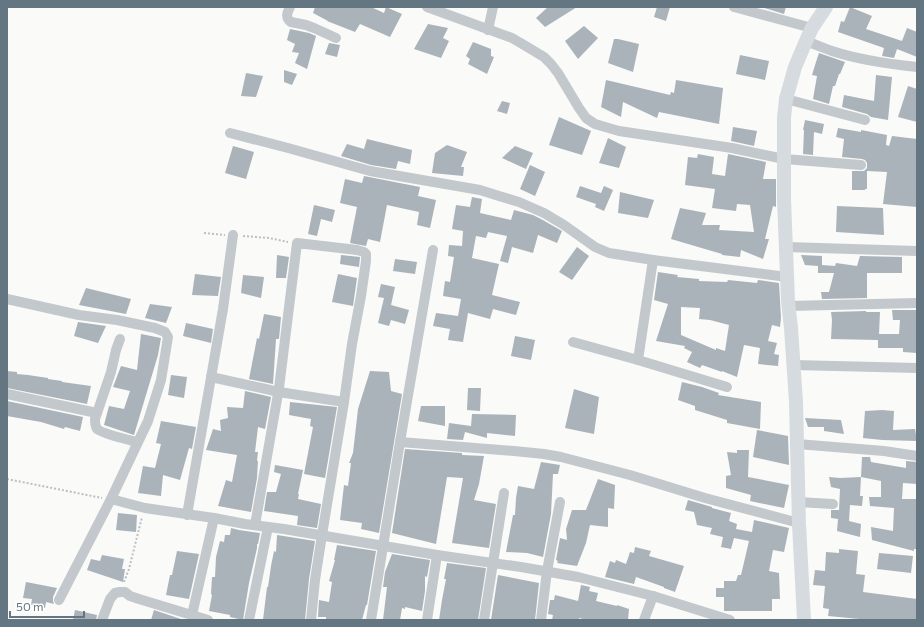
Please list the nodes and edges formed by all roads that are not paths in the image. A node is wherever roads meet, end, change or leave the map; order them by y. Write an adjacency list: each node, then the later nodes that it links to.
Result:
1 (290, 7): 8 (street)
2 (427, 7): 7 (street)
3 (493, 7): 7 (street)
4 (734, 7): 6 (street)
5 (826, 7): 6 (highway)
6 (812, 28): 9 (highway)
7 (488, 30): 14 (street)
8 (336, 38)
9 (806, 41): 10 (street); 11 (highway)
10 (917, 67)
11 (786, 99): 12 (street); 14 (highway)
12 (865, 120)
13 (230, 133): 20 (street)
14 (784, 159): 15 (street); 17 (highway)
15 (861, 165)
16 (233, 235): 30 (street)
17 (786, 247): 19 (street); 21 (highway)
18 (433, 250): 37 (street)
19 (917, 250)
20 (652, 260): 21 (street); 27 (street)
21 (787, 277): 24 (highway)
22 (7, 299): 36 (street)
23 (917, 303): 24 (street)
24 (788, 306): 28 (highway)
25 (120, 339): 35 (street)
26 (573, 342): 27 (street)
27 (638, 360): 31 (street)
28 (793, 365): 29 (street); 38 (highway)
29 (917, 368)
30 (211, 377): 32 (street); 45 (street)
31 (727, 387)
32 (279, 392): 34 (street); 34 (street); 48 (street)
33 (7, 394): 35 (street)
34 (344, 402): 50 (street)
35 (97, 413): 36 (street)
36 (137, 442): 41 (street)
37 (400, 442): 47 (street); 51 (street)
38 (797, 444): 39 (street); 43 (highway)
39 (917, 456)
40 (504, 493): 53 (street)
41 (111, 499): 45 (street); 56 (street)
42 (560, 502): 54 (street)
43 (798, 502): 44 (street); 47 (highway)
44 (833, 504)
45 (187, 515): 46 (street)
46 (214, 518): 48 (street); 57 (street)
47 (799, 523): 68 (highway)
48 (256, 526): 49 (street)
49 (268, 527): 50 (street); 60 (street)
50 (322, 535): 51 (street); 61 (street)
51 (384, 546): 52 (street); 62 (street)
52 (438, 555): 53 (street); 63 (street)
53 (493, 563): 54 (street); 64 (street)
54 (547, 571): 55 (street); 65 (street)
55 (653, 596): 66 (street); 67 (street)
56 (60, 600)
57 (192, 615): 58 (street); 59 (street)
58 (102, 620)
59 (208, 620)
60 (250, 620)
61 (311, 620)
62 (371, 620)
63 (428, 620)
64 (484, 620)
65 (541, 620)
66 (644, 620)
67 (730, 620)
68 (804, 620)

